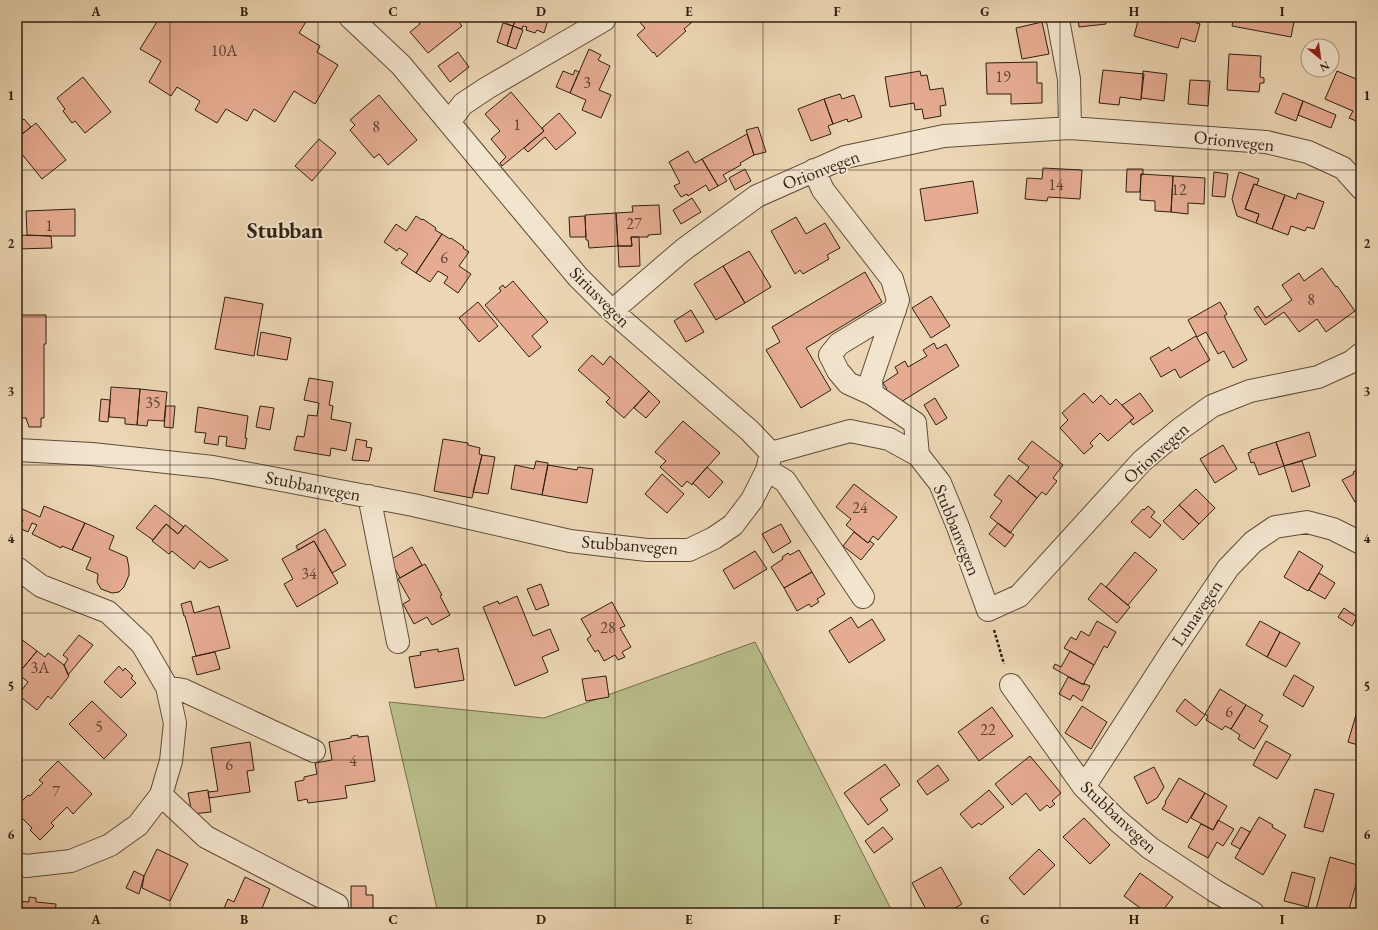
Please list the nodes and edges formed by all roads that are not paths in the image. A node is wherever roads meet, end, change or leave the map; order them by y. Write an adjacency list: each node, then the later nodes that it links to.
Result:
1 (350, 17): 4 (street, Siriusvegen)
2 (1056, 17): 5 (street)
3 (604, 20): 4 (street)
4 (449, 122): 9 (street, Siriusvegen)
5 (1070, 128): 6 (street, Orionvegen); 7 (street, Orionvegen)
6 (814, 170): 8 (street); 9 (street, Orionvegen)
7 (1361, 188)
8 (895, 310): 11 (street); 11 (street)
9 (612, 311): 14 (street, Siriusvegen)
10 (1361, 354): 19 (street, Orionvegen)
11 (872, 394): 13 (street)
12 (17, 450): 15 (street, Stubbanvegen)
13 (918, 455): 14 (street, Stubbanvegen); 19 (street, Stubbanvegen)
14 (769, 462): 15 (street, Stubbanvegen); 18 (street, Siriusvegen)
15 (369, 496): 20 (street)
16 (1361, 543): 24 (street, Lunavegen)
17 (17, 568): 22 (street)
18 (864, 597)
19 (988, 610)
20 (398, 642)
21 (1011, 685): 24 (street, Stubbanvegen)
22 (167, 687): 23 (street); 25 (street)
23 (314, 751)
24 (1084, 786): 28 (street, Stubbanvegen)
25 (161, 795): 26 (street); 27 (street)
26 (17, 864)
27 (338, 905)
28 (1253, 913)

